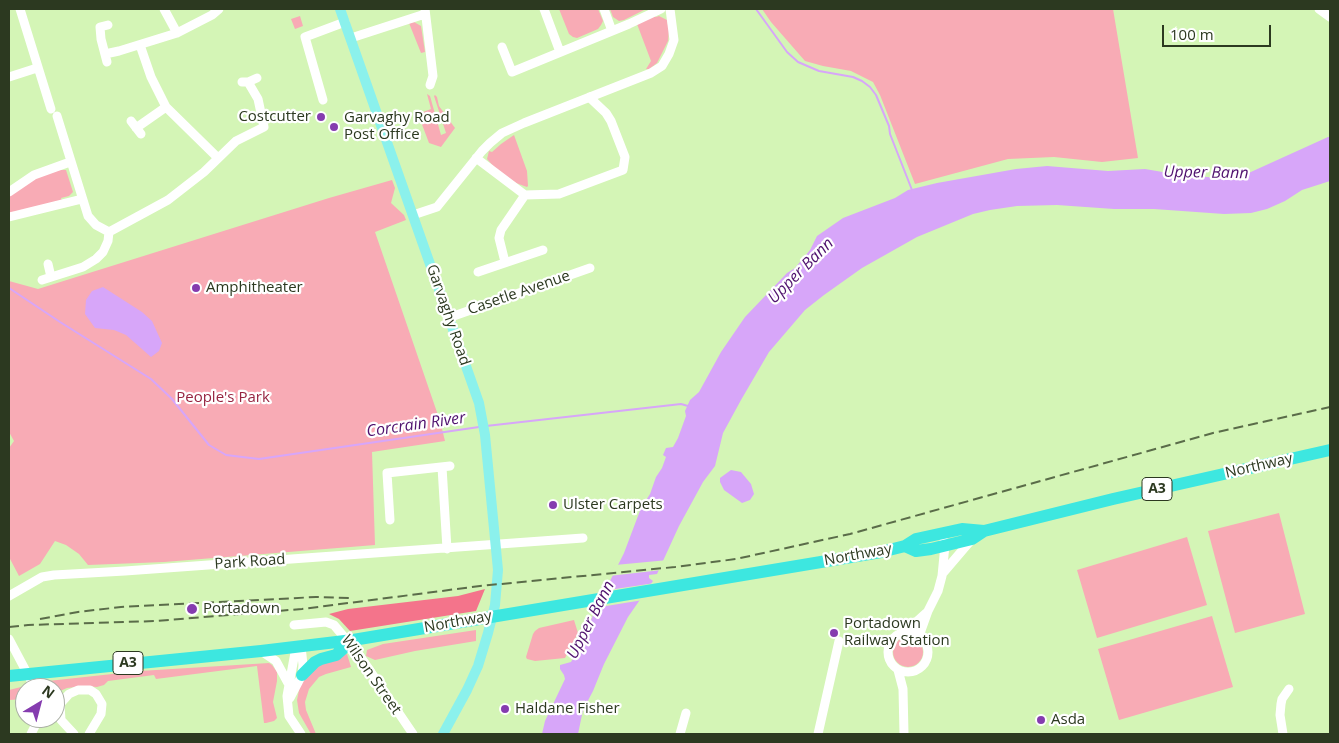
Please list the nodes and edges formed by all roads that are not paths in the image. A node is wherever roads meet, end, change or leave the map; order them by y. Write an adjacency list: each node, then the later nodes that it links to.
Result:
1 (20, 9): 20 (street)
2 (164, 9): 15 (street)
3 (220, 9): 15 (street)
4 (340, 9): 12 (main road, Garvaghy Road)
5 (544, 9): 19 (street)
6 (604, 9): 14 (street)
7 (661, 9): 14 (street)
8 (670, 9): 24 (street)
9 (1319, 9): 11 (street)
10 (425, 12): 16 (street); 23 (street)
11 (1330, 17)
12 (345, 22): 16 (main road, Garvaghy Road); 25 (street)
13 (108, 25): 17 (street)
14 (612, 31): 19 (street)
15 (177, 33): 17 (street)
16 (351, 38): 34 (main road, Garvaghy Road)
17 (140, 45): 26 (street)
18 (502, 47): 19 (street)
19 (560, 52)
20 (38, 68): 21 (street); 30 (street)
21 (9, 77)
22 (249, 81): 28 (street)
23 (430, 85)
24 (589, 97): 29 (street); 32 (street)
25 (323, 100)
26 (166, 107): 27 (street); 28 (street)
27 (136, 128)
28 (218, 158): 36 (street)
29 (476, 158): 32 (street); 34 (street)
30 (70, 162): 31 (street); 33 (street)
31 (9, 192)
32 (525, 194): 38 (street)
33 (82, 199): 35 (street); 36 (street)
34 (412, 215): 44 (main road, Garvaghy Road)
35 (9, 218)
36 (109, 232): 42 (street)
37 (543, 250): 38 (street)
38 (505, 262): 41 (street)
39 (48, 264): 42 (street)
40 (590, 268): 44 (street, Casetle Avenue)
41 (478, 272)
42 (51, 276): 43 (street)
43 (42, 280)
44 (448, 318): 51 (main road, Garvaghy Road)
45 (1330, 450): 47 (highway, Northway / A3)
46 (390, 520): 52 (street)
47 (984, 531): 49 (highway, Northway / A3); 50 (highway, Northway / A3)
48 (583, 538): 51 (street, Park Road)
49 (944, 539): 50 (highway, Northway / A3); 53 (street); 61 (highway, Northway / A3)
50 (972, 539): 53 (street)
51 (496, 546): 52 (street, Park Road); 80 (main road, Garvaghy Road)
52 (447, 548): 54 (street, Park Road)
53 (942, 576): 55 (street)
54 (9, 596)
55 (928, 611): 57 (street); 58 (street)
56 (294, 625): 79 (street, Wilson Street)
57 (905, 632): 58 (street); 64 (street)
58 (920, 636): 65 (street)
59 (9, 639): 68 (street)
60 (839, 641): 82 (street)
61 (349, 642): 62 (highway, Northway / A3); 66 (highway)
62 (298, 646): 63 (highway, Northway / A3); 66 (street); 69 (street)
63 (261, 651): 67 (highway, Northway / A3); 69 (street)
64 (898, 670): 65 (street); 70 (street)
65 (911, 672): 70 (street)
66 (302, 675): 73 (street)
67 (9, 676)
68 (30, 678)
69 (288, 684): 73 (street)
70 (903, 689): 83 (street)
71 (1288, 689): 84 (street)
72 (65, 698): 77 (street)
73 (288, 704): 78 (street)
74 (686, 713): 81 (street)
75 (65, 724): 76 (street)
76 (74, 734)
77 (89, 734)
78 (301, 734)
79 (413, 734)
80 (443, 734)
81 (680, 734)
82 (818, 734)
83 (904, 734)
84 (1283, 734)

